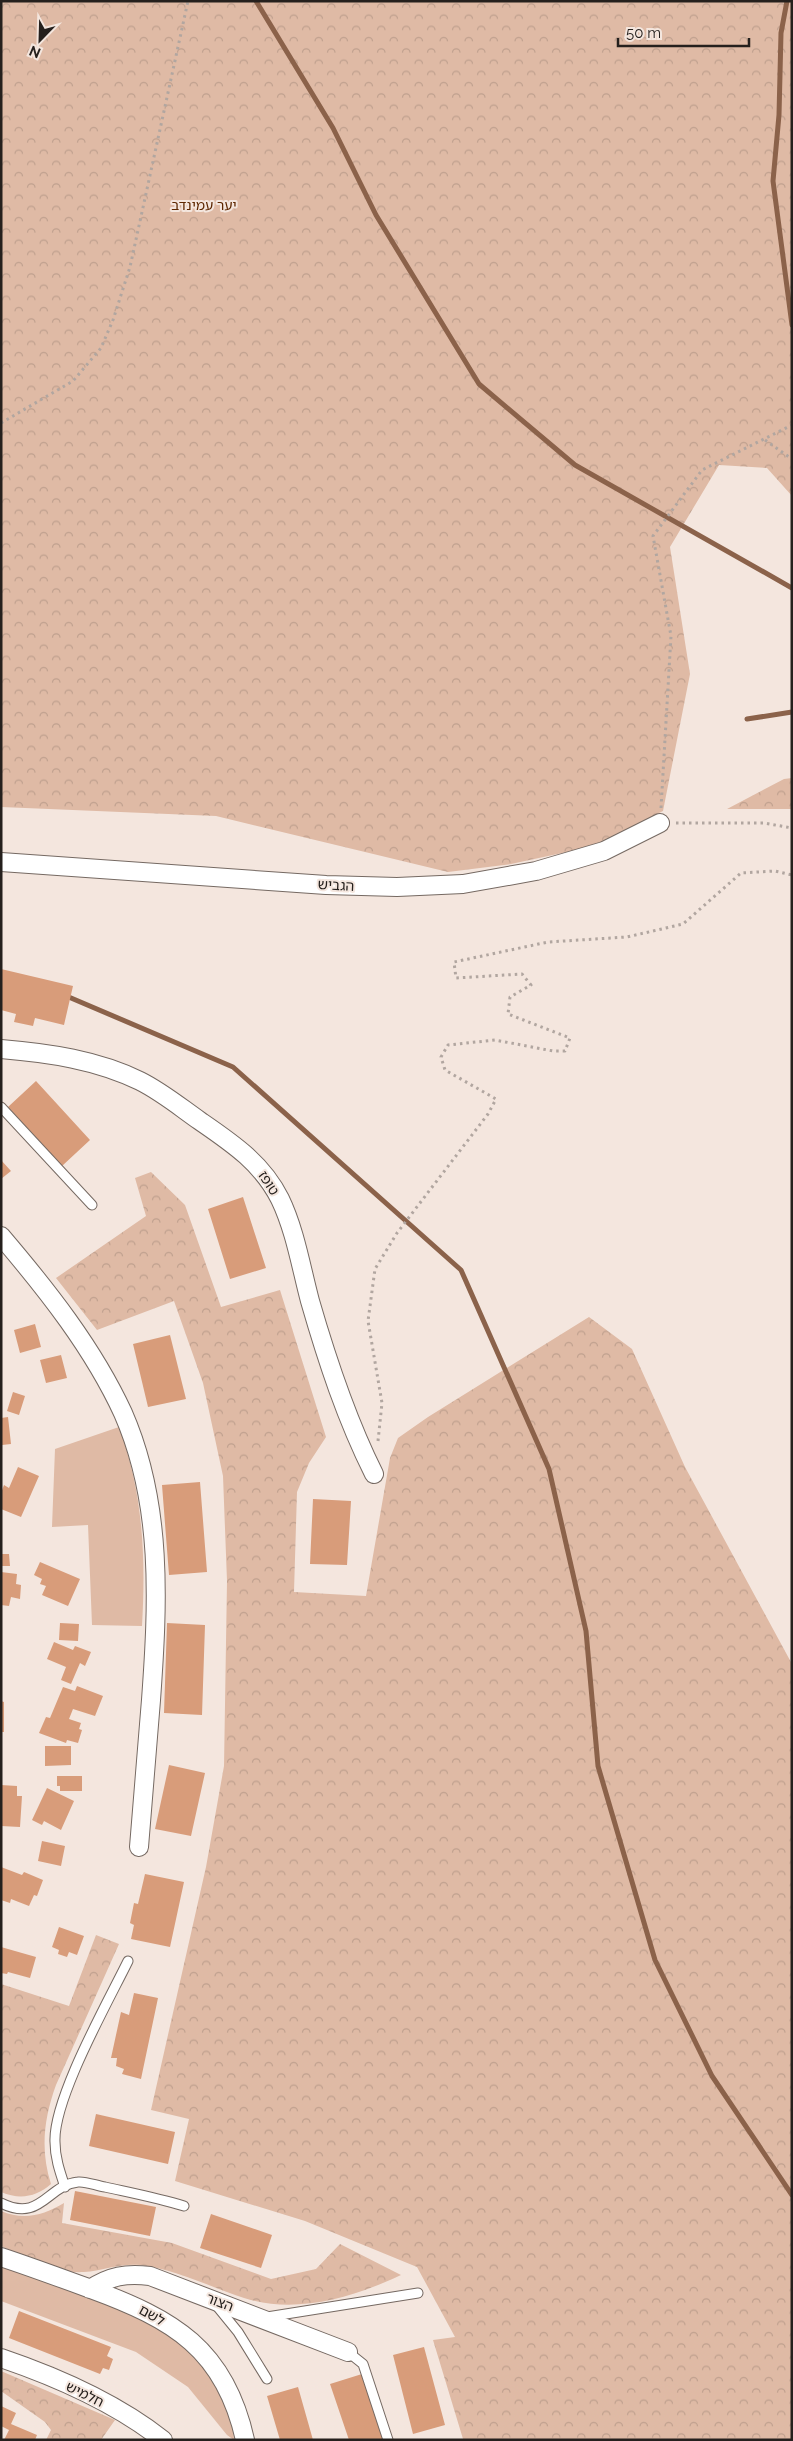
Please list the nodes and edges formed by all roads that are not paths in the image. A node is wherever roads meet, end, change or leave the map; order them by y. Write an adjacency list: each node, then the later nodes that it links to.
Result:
1 (660, 824): 2 (street, הגביש)
2 (1, 862)
3 (1, 1050): 7 (street, טופז)
4 (1, 1107): 5 (lane)
5 (92, 1205)
6 (1, 1236): 8 (street)
7 (374, 1474)
8 (140, 1847)
9 (128, 1961): 10 (lane)
10 (65, 2186): 11 (lane); 12 (lane)
11 (1, 2203)
12 (184, 2206)
13 (1, 2257): 14 (street, לשם)
14 (90, 2289): 16 (street, הצור); 22 (street, לשם)
15 (418, 2293): 17 (lane)
16 (210, 2298): 17 (street, הצור); 20 (lane)
17 (259, 2318): 18 (street, הצור)
18 (348, 2352): 23 (lane)
19 (1, 2358): 21 (street, חלמיש)
20 (267, 2379)
21 (163, 2440)
22 (244, 2440)
23 (388, 2440)

